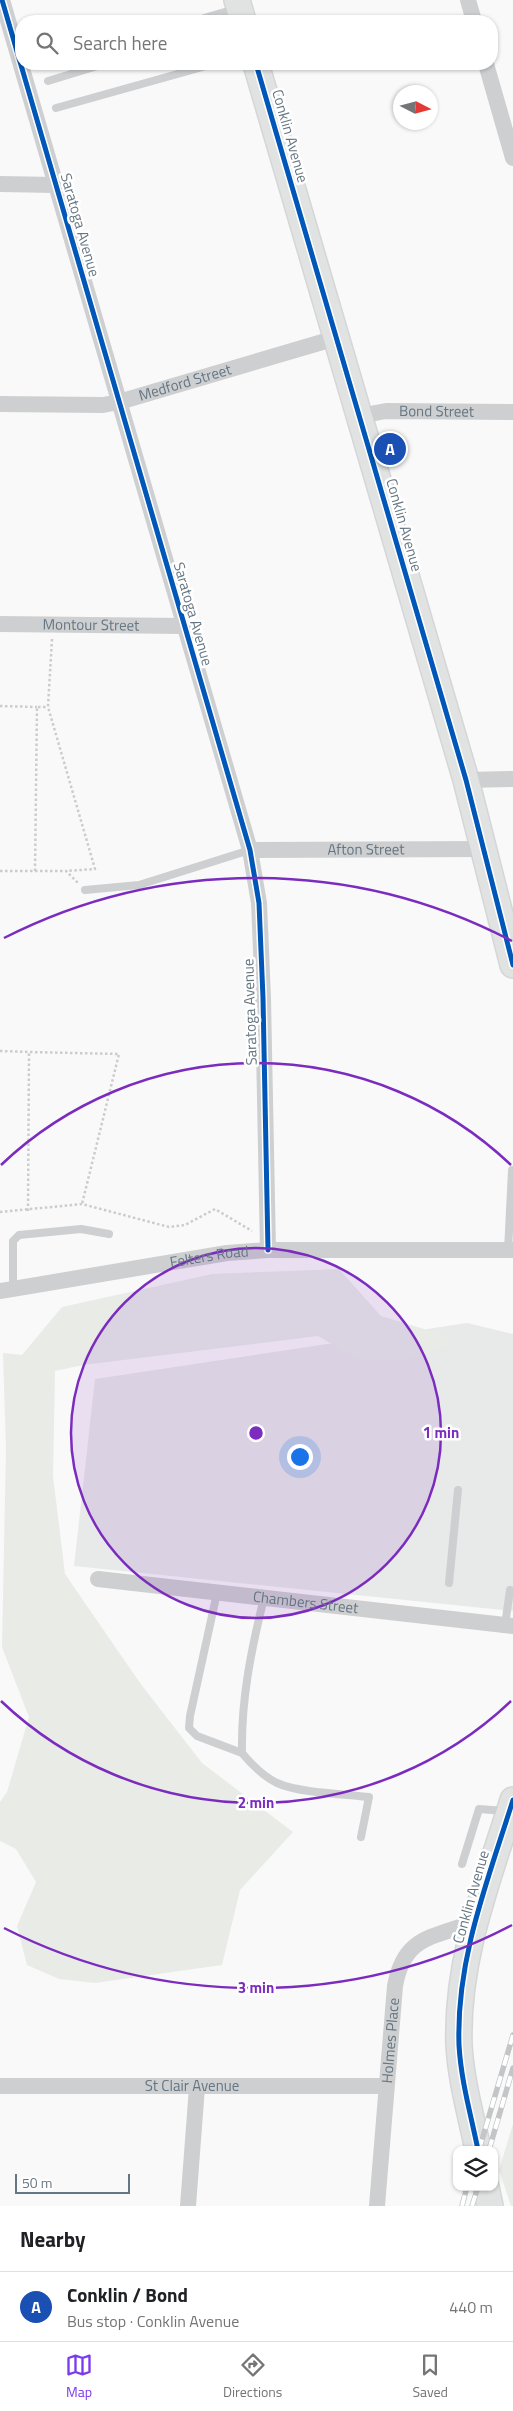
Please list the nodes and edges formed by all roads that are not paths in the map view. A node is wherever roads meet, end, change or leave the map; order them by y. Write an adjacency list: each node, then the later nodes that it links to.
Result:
1 (2, 0): 6 (street, Saratoga Avenue)
2 (468, 0): 5 (street)
3 (240, 10): 4 (lane)
4 (218, 15)
5 (472, 15)
6 (15, 45)
7 (22, 70): 16 (street, Saratoga Avenue)
8 (84, 70): 12 (lane)
9 (192, 70): 13 (lane)
10 (258, 70): 17 (main road, Conklin Avenue)
11 (488, 70): 14 (street)
12 (48, 81)
13 (56, 108)
14 (513, 158)
15 (0, 184): 16 (street)
16 (56, 185): 18 (street, Saratoga Avenue)
17 (336, 338): 18 (street, Medford Street); 21 (main road, Conklin Avenue)
18 (119, 402): 19 (street, Medford Street); 23 (street, Saratoga Avenue)
19 (0, 404)
20 (513, 412): 21 (street, Bond Street)
21 (359, 416): 25 (main road, Conklin Avenue)
22 (0, 624): 23 (street, Montour Street)
23 (184, 626): 27 (street, Saratoga Avenue)
24 (513, 779): 25 (street)
25 (466, 780): 26 (main road, Conklin Avenue)
26 (484, 849): 27 (street, Afton Street); 29 (main road, Conklin Avenue)
27 (250, 850): 28 (lane); 32 (street, Saratoga Avenue)
28 (85, 890)
29 (513, 966)
30 (512, 1170): 33 (lane)
31 (109, 1234): 34 (lane)
32 (268, 1250): 33 (street, Felters Road); 34 (street, Felters Road)
33 (510, 1250)
34 (6, 1290)
35 (458, 1490): 37 (lane)
36 (98, 1579): 39 (street, Chambers Street)
37 (449, 1583)
38 (510, 1590): 41 (lane)
39 (217, 1593): 40 (street, Chambers Street); 42 (lane)
40 (264, 1598): 41 (street, Chambers Street); 42 (lane)
41 (509, 1625)
42 (242, 1753): 44 (lane)
43 (511, 1805): 45 (lane); 46 (main road, Conklin Avenue)
44 (362, 1837)
45 (462, 1864)
46 (474, 1922): 48 (street, Holmes Place); 50 (main road, Conklin Avenue)
47 (0, 2086): 49 (street, St Clair Avenue)
48 (386, 2086): 49 (street, St Clair Avenue); 53 (street, Holmes Place)
49 (197, 2087): 52 (street)
50 (477, 2146)
51 (487, 2191): 54 (main road)
52 (188, 2206)
53 (377, 2206)
54 (490, 2206)

